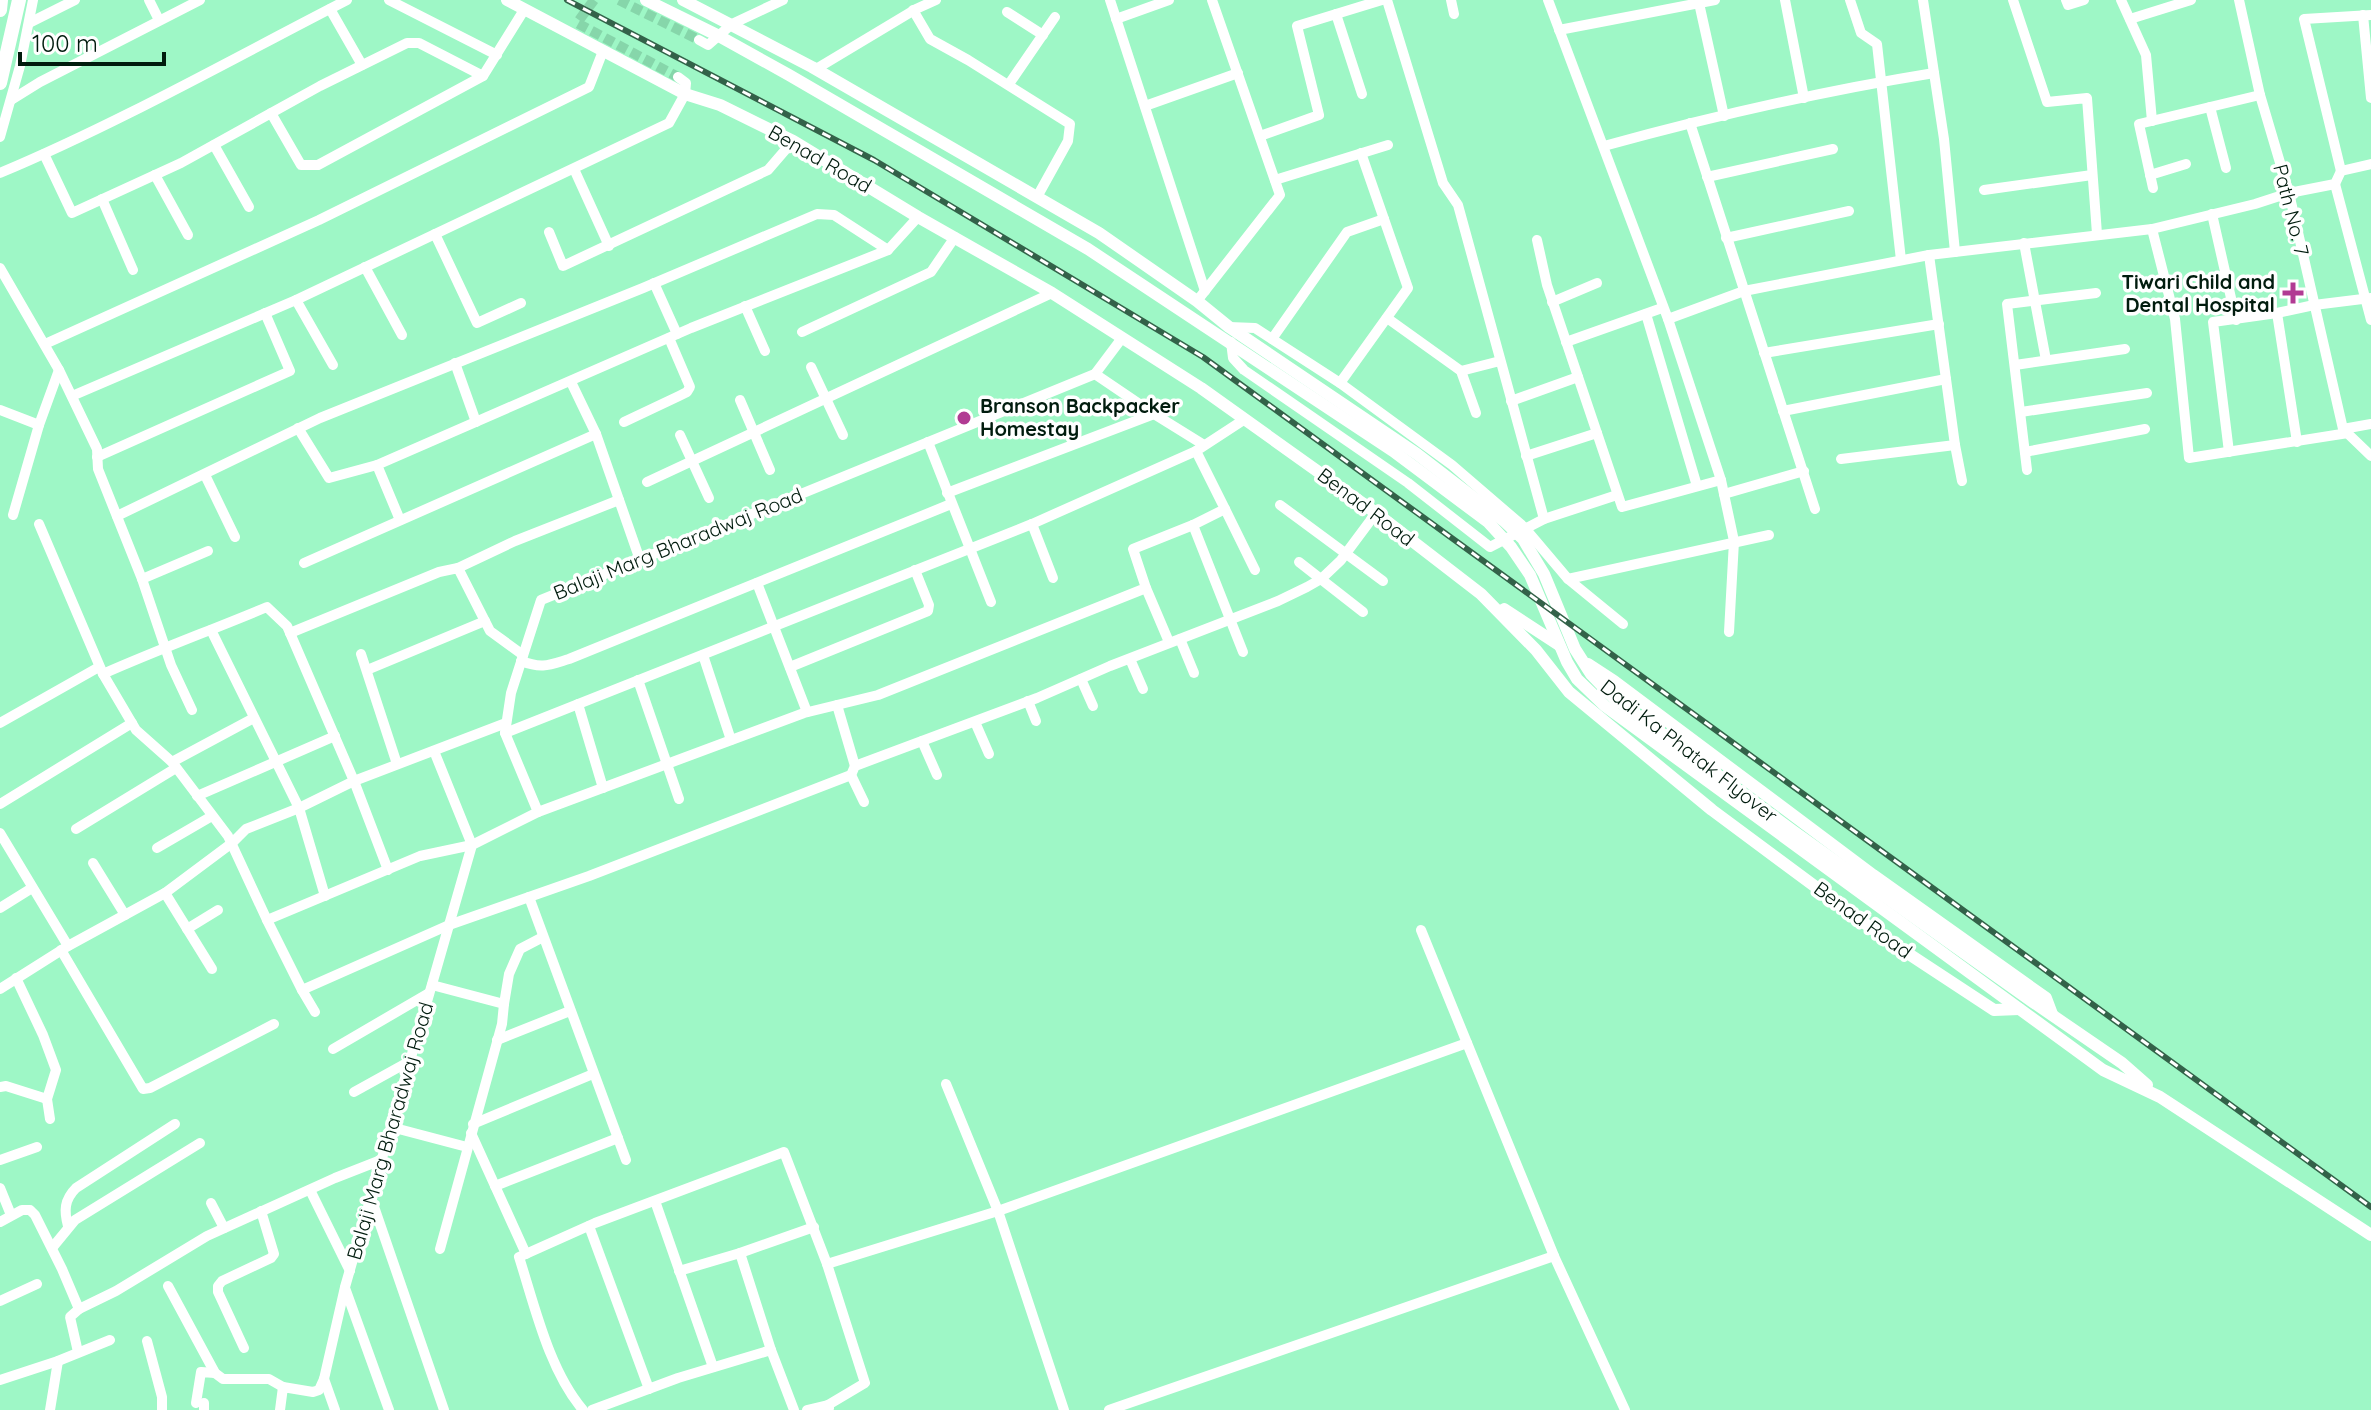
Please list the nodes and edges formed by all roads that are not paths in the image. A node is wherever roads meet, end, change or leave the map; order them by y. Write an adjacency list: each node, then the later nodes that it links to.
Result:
1 (1, 0): 32 (highway)
2 (19, 0): 58 (highway)
3 (33, 0): 43 (street)
4 (75, 0): 43 (street)
5 (149, 0): 42 (street)
6 (200, 0): 42 (street)
7 (347, 0): 31 (street)
8 (389, 0): 50 (street)
9 (507, 0): 33 (main road, Benad Road)
10 (646, 0): 46 (main road, Dadi Ka Phatak Flyover)
11 (683, 0): 44 (main road, Dadi Ka Phatak Flyover)
12 (783, 0): 44 (street)
13 (936, 0): 34 (street)
14 (1110, 0): 40 (street)
15 (1169, 0): 40 (street)
16 (1212, 0): 53 (street)
17 (1384, 0): 36 (street); 155 (street)
18 (1451, 0): 37 (street)
19 (1548, 0): 45 (street)
20 (1715, 0): 30 (street)
21 (1785, 0): 63 (street)
22 (1850, 0): 57 (street)
23 (1923, 0): 54 (street)
24 (2013, 0): 88 (street)
25 (2066, 0): 26 (street)
26 (2084, 0)
27 (2121, 0): 41 (street)
28 (2190, 0): 41 (street)
29 (2239, 0): 62 (street, Path No. 7)
30 (1699, 3): 45 (street); 69 (street)
31 (330, 9): 51 (street); 80 (street)
32 (0, 10)
33 (524, 10): 49 (main road, Benad Road); 50 (street)
34 (913, 10): 52 (street); 59 (street)
35 (1007, 12): 47 (street)
36 (1336, 14): 61 (street); 72 (street)
37 (1454, 14)
38 (2367, 15): 64 (street); 85 (street)
39 (1055, 17): 47 (street)
40 (1116, 19): 66 (street)
41 (2130, 19): 70 (street)
42 (159, 20): 65 (street)
43 (29, 23): 65 (street)
44 (732, 24): 46 (street); 52 (main road, Dadi Ka Phatak Flyover)
45 (1559, 30): 77 (street)
46 (717, 35): 48 (street); 148 (main road, Dadi Ka Phatak Flyover)
47 (1043, 35): 59 (street)
48 (699, 40)
49 (603, 51): 60 (main road, Benad Road); 150 (street)
50 (497, 55): 55 (street)
51 (362, 65): 55 (street); 68 (street)
52 (816, 69): 96 (main road, Dadi Ka Phatak Flyover)
53 (1238, 73): 66 (street); 72 (street)
54 (1934, 73): 57 (street); 114 (street)
55 (483, 76): 68 (street)
56 (678, 77): 60 (street)
57 (1880, 82): 63 (street); 116 (street)
58 (0, 83)
59 (1009, 84): 96 (street)
60 (685, 94): 74 (main road, Benad Road); 84 (street)
61 (1362, 94)
62 (2260, 95): 67 (street); 95 (street, Path No. 7)
63 (1804, 98): 69 (street)
64 (2371, 98)
65 (11, 100): 73 (street)
66 (1145, 106): 125 (street)
67 (2210, 107): 70 (street); 83 (street)
68 (271, 113): 75 (street)
69 (1724, 116): 71 (street)
70 (2152, 121): 89 (street)
71 (1690, 123): 77 (street); 90 (street)
72 (1260, 136): 91 (street)
73 (0, 137)
74 (793, 141): 101 (main road, Benad Road); 112 (street)
75 (214, 145): 87 (street); 98 (street)
76 (1388, 145): 79 (street)
77 (1604, 146): 133 (street)
78 (1833, 149): 90 (street)
79 (1361, 153): 91 (street); 102 (street)
80 (44, 154): 86 (street); 97 (street)
81 (2186, 164): 89 (street)
82 (2371, 164): 85 (street)
83 (2226, 168)
84 (574, 169): 105 (street); 112 (street)
85 (2341, 171): 92 (street)
86 (0, 173)
87 (155, 175): 97 (street); 107 (street)
88 (2092, 175): 94 (street); 106 (street)
89 (2150, 175): 93 (street)
90 (1707, 177): 109 (street)
91 (1275, 180): 125 (street)
92 (2335, 184): 95 (street); 126 (street)
93 (2153, 188)
94 (1984, 190)
95 (2289, 193): 100 (street); 131 (street, Path No. 7)
96 (1037, 197): 125 (main road, Dadi Ka Phatak Flyover)
97 (102, 199): 119 (street)
98 (249, 207)
99 (1849, 211): 109 (street)
100 (2212, 214): 103 (street); 139 (street)
101 (918, 217): 108 (main road, Benad Road); 113 (street)
102 (1384, 219): 137 (street); 147 (street)
103 (2152, 229): 106 (street); 195 (street)
104 (549, 232): 112 (street)
105 (435, 234): 117 (street); 130 (street)
106 (2097, 234): 111 (street)
107 (188, 235)
108 (955, 237): 123 (main road, Benad Road); 143 (street)
109 (1726, 238): 122 (street)
110 (1537, 240): 129 (street)
111 (2024, 243): 114 (street); 128 (street)
112 (609, 246)
113 (888, 250): 120 (street); 132 (street)
114 (1955, 252): 115 (street)
115 (1929, 255): 116 (street); 141 (street)
116 (1901, 260): 122 (street)
117 (365, 267): 127 (street); 144 (street)
118 (0, 268): 150 (street)
119 (133, 270)
120 (654, 283): 145 (street); 156 (street)
121 (1597, 283): 129 (street)
122 (1744, 291): 138 (street); 153 (street)
123 (1052, 293): 146 (main road, Benad Road); 169 (street)
124 (2096, 293): 128 (street)
125 (1201, 296): 142 (main road, Dadi Ka Phatak Flyover)
126 (2368, 298): 131 (street); 140 (street)
127 (296, 300): 134 (street); 157 (street)
128 (2036, 301): 154 (street); 158 (street)
129 (1552, 302): 149 (street)
130 (521, 303)
131 (2314, 305): 135 (street); 184 (street, Path No. 7)
132 (745, 306): 145 (street); 152 (street)
133 (1662, 308): 136 (street); 138 (street)
134 (265, 313): 168 (street); 198 (street)
135 (2277, 313): 139 (street); 191 (street)
136 (1646, 314): 149 (street); 209 (street)
137 (1387, 318): 161 (street); 166 (street)
138 (1668, 319): 206 (street)
139 (2236, 320): 195 (street)
140 (2371, 320)
141 (1939, 324): 153 (street); 164 (street)
142 (1229, 327): 147 (street); 331 (main road, Dadi Ka Phatak Flyover)
143 (802, 332)
144 (402, 335)
145 (673, 336): 165 (street); 179 (street)
146 (1122, 338): 162 (street); 177 (main road, Benad Road)
147 (1272, 339): 166 (street)
148 (1231, 342): 226 (street); 328 (main road, Dadi Ka Phatak Flyover)
149 (1566, 342): 163 (street)
150 (45, 344): 160 (street)
151 (2125, 349): 154 (street)
152 (765, 351)
153 (1764, 353): 173 (street)
154 (2046, 360): 158 (street)
155 (1500, 361): 161 (street); 171 (street)
156 (455, 363): 178 (street); 182 (street)
157 (333, 365)
158 (2015, 365): 174 (street)
159 (811, 367): 169 (street)
160 (59, 370): 168 (street); 181 (street)
161 (1461, 371): 175 (street)
162 (1095, 374): 176 (street); 190 (street, Balaji Marg Bharadwaj Road)
163 (1578, 377): 171 (street); 186 (street)
164 (1946, 379): 173 (street); 192 (street)
165 (571, 382): 178 (street); 187 (street)
166 (1340, 383): 226 (street)
167 (2147, 393): 174 (street)
168 (72, 396): 198 (street)
169 (826, 399): 185 (street); 189 (street)
170 (740, 400): 185 (street)
171 (1511, 401): 196 (street)
172 (0, 410): 181 (street)
173 (1783, 411): 204 (street)
174 (2021, 412): 194 (street)
175 (1476, 413)
176 (1154, 414): 193 (street); 213 (street)
177 (1245, 419): 193 (street); 218 (main road, Benad Road)
178 (476, 422): 201 (street)
179 (624, 422)
180 (2371, 424): 184 (street)
181 (39, 425): 219 (street)
182 (298, 428): 201 (street); 205 (street)
183 (2145, 429): 194 (street)
184 (2346, 431): 191 (street); 197 (street)
185 (754, 433): 200 (street); 202 (street)
186 (1597, 433): 196 (street); 211 (street)
187 (596, 434): 214 (street); 222 (street)
188 (680, 435): 200 (street)
189 (843, 435)
190 (928, 442): 213 (street); 233 (street, Balaji Marg Bharadwaj Road)
191 (2297, 442): 195 (street)
192 (1955, 445): 199 (street); 207 (street)
193 (1200, 448): 216 (street); 224 (street)
194 (2025, 452): 203 (street)
195 (2229, 452)
196 (1526, 456): 221 (street)
197 (2371, 456)
198 (97, 457): 220 (street)
199 (1841, 459)
200 (693, 462): 208 (street); 212 (street)
201 (377, 465): 222 (street)
202 (770, 470)
203 (2027, 470)
204 (1804, 471): 210 (street); 217 (street)
205 (205, 475): 220 (street); 228 (street)
206 (1721, 480): 209 (street); 210 (street)
207 (1962, 481)
208 (647, 482)
209 (1697, 486): 211 (street)
210 (1724, 494): 229 (street)
211 (1617, 495): 221 (street)
212 (709, 498)
213 (949, 499): 230 (street); 244 (street)
214 (619, 500): 233 (street); 236 (street)
215 (1280, 505): 232 (street)
216 (1225, 509): 225 (street); 238 (street)
217 (1815, 509)
218 (1376, 513): 232 (street); 246 (main road, Benad Road)
219 (13, 515)
220 (117, 516): 240 (street)
221 (1544, 519): 226 (street)
222 (400, 520): 235 (street)
223 (39, 524): 264 (street)
224 (1032, 524): 230 (street); 239 (street)
225 (1193, 525): 245 (street); 249 (street)
226 (1524, 527): 242 (street)
227 (1769, 535): 229 (street)
228 (235, 537)
229 (1734, 541): 242 (street); 254 (street)
230 (971, 548): 237 (street); 247 (street)
231 (208, 551): 240 (street)
232 (1345, 554): 241 (street); 243 (street)
233 (640, 560): 261 (street, Balaji Marg Bharadwaj Road)
234 (1299, 562): 241 (street)
235 (304, 563)
236 (458, 568): 250 (street); 255 (street)
237 (915, 570): 252 (street); 263 (street)
238 (1255, 570)
239 (1053, 578)
240 (142, 579): 257 (street)
241 (1321, 579): 248 (street); 249 (street)
242 (1568, 579): 251 (street)
243 (1383, 581)
244 (757, 583): 252 (street); 261 (street)
245 (1146, 588): 256 (street); 272 (street)
246 (1481, 594): 328 (main road, Benad Road); 331 (main road)
247 (991, 602)
248 (1363, 612)
249 (1231, 620): 256 (street); 258 (street)
250 (485, 621): 261 (street); 265 (street)
251 (1623, 624)
252 (775, 626): 260 (street); 263 (street)
253 (211, 630): 255 (street); 257 (street); 276 (street)
254 (1729, 632)
255 (290, 633): 282 (street)
256 (1175, 641): 262 (street); 266 (street)
257 (165, 647): 264 (street); 274 (street)
258 (1243, 652)
259 (361, 654): 265 (street)
260 (703, 655): 268 (street); 283 (street)
261 (522, 658): 281 (street, Balaji Marg Bharadwaj Road)
262 (1130, 659): 267 (street); 269 (street)
263 (790, 667): 275 (street)
264 (101, 670): 279 (street); 280 (street)
265 (367, 670): 288 (street)
266 (1194, 673)
267 (1081, 679): 270 (street); 273 (street)
268 (638, 680): 271 (street); 289 (street)
269 (1143, 689)
270 (1028, 701): 277 (street); 278 (street)
271 (578, 704): 281 (street); 294 (street)
272 (837, 705): 275 (street); 291 (street)
273 (1093, 706)
274 (192, 710)
275 (807, 712): 283 (street)
276 (254, 718): 287 (street); 290 (street)
277 (1036, 721)
278 (975, 722): 284 (street); 286 (street)
279 (0, 723)
280 (132, 723): 290 (street); 298 (street)
281 (506, 728): 285 (street); 300 (street)
282 (335, 736): 287 (street); 293 (street)
283 (731, 740): 289 (street)
284 (922, 741): 291 (street); 292 (street)
285 (434, 751): 288 (street); 305 (street)
286 (989, 754)
287 (275, 761): 295 (street); 299 (street)
288 (397, 764): 293 (street)
289 (667, 764): 294 (street); 296 (street)
290 (174, 765): 295 (street); 302 (street)
291 (853, 770): 297 (street); 312 (street)
292 (937, 775)
293 (354, 781): 299 (street); 308 (street)
294 (603, 788): 300 (street)
295 (197, 796): 301 (street)
296 (679, 799)
297 (864, 802)
298 (0, 804)
299 (299, 808): 304 (street); 311 (street)
300 (538, 812): 305 (street)
301 (212, 816): 304 (street); 306 (street)
302 (76, 829)
303 (0, 833): 309 (street)
304 (232, 843): 310 (street); 316 (street)
305 (472, 845): 308 (street); 317 (street, Balaji Marg Bharadwaj Road)
306 (157, 848)
307 (93, 863): 315 (street)
308 (388, 870): 311 (street)
309 (32, 888): 313 (street); 321 (street)
310 (165, 893): 315 (street); 318 (street)
311 (325, 896): 316 (street)
312 (529, 897): 317 (street); 320 (street)
313 (0, 908)
314 (218, 910): 318 (street)
315 (125, 915): 321 (street)
316 (267, 920): 326 (street)
317 (449, 925): 325 (street, Balaji Marg Bharadwaj Road); 326 (street)
318 (187, 929): 322 (street)
319 (1421, 930): 334 (street)
320 (543, 937): 327 (street); 329 (street)
321 (64, 948): 323 (street); 332 (street)
322 (212, 969)
323 (16, 978): 324 (street); 342 (street)
324 (0, 989)
325 (430, 989): 327 (street); 335 (street); 336 (street, Balaji Marg Bharadwaj Road)
326 (302, 990): 330 (street)
327 (504, 1004): 333 (street)
328 (2019, 1009): 341 (main road, Benad Road)
329 (570, 1011): 333 (street); 337 (street)
330 (315, 1012)
331 (2052, 1014): 341 (main road, Benad Road)
332 (274, 1024)
333 (497, 1040): 346 (street)
334 (1467, 1043): 361 (street); 373 (street)
335 (333, 1049)
336 (410, 1061): 340 (street); 345 (street, Balaji Marg Bharadwaj Road)
337 (593, 1074): 346 (street); 347 (street)
338 (946, 1084): 361 (street)
339 (0, 1087): 342 (street)
340 (354, 1092)
341 (2160, 1097): 368 (main road, Benad Road)
342 (47, 1099): 343 (street)
343 (50, 1119)
344 (175, 1124): 364 (street)
345 (391, 1127): 350 (street); 352 (street, Balaji Marg Bharadwaj Road)
346 (472, 1128): 350 (street); 354 (street)
347 (618, 1138): 353 (street); 354 (street)
348 (200, 1143): 364 (street)
349 (37, 1147): 351 (street)
350 (467, 1147): 370 (street)
351 (0, 1160)
352 (381, 1160): 356 (street); 357 (street, Balaji Marg Bharadwaj Road)
353 (626, 1160)
354 (495, 1186): 372 (street)
355 (0, 1188): 362 (street)
356 (310, 1190): 360 (street); 375 (street)
357 (371, 1198): 375 (street, Balaji Marg Bharadwaj Road); 401 (street)
358 (655, 1201): 365 (street); 366 (street); 376 (street)
359 (211, 1203): 367 (street)
360 (261, 1211): 367 (street); 384 (street)
361 (998, 1211): 374 (street); 406 (street)
362 (11, 1215): 363 (street); 369 (street)
363 (0, 1222)
364 (68, 1226): 369 (street)
365 (589, 1226): 372 (street); 393 (street)
366 (814, 1227): 371 (street); 374 (street)
367 (224, 1228): 381 (street)
368 (2371, 1235)
369 (52, 1248): 381 (street)
370 (440, 1249)
371 (740, 1253): 376 (street); 385 (street)
372 (526, 1254): 402 (street)
373 (1554, 1256): 407 (street); 408 (street)
374 (827, 1264): 395 (street)
375 (350, 1271): 379 (street, Balaji Marg Bharadwaj Road)
376 (679, 1271): 388 (street)
377 (37, 1284): 380 (street)
378 (168, 1286): 389 (street)
379 (345, 1287): 391 (street, Balaji Marg Bharadwaj Road); 400 (street)
380 (0, 1301)
381 (79, 1309): 386 (street)
382 (110, 1340): 386 (street)
383 (147, 1341): 397 (street)
384 (244, 1348)
385 (771, 1350): 388 (street); 404 (street)
386 (78, 1352): 387 (street)
387 (58, 1361): 390 (street); 396 (street)
388 (713, 1367): 393 (street)
389 (215, 1373): 392 (street); 394 (street)
390 (1, 1377)
391 (324, 1379): 392 (street); 399 (street)
392 (283, 1387): 398 (street)
393 (649, 1389): 403 (street)
394 (201, 1405)
395 (828, 1407): 405 (street)
396 (50, 1410)
397 (162, 1410)
398 (280, 1410)
399 (335, 1410)
400 (389, 1410)
401 (444, 1410)
402 (583, 1410)
403 (592, 1410)
404 (794, 1410)
405 (807, 1410)
406 (1064, 1410)
407 (1109, 1410)
408 (1625, 1410)

